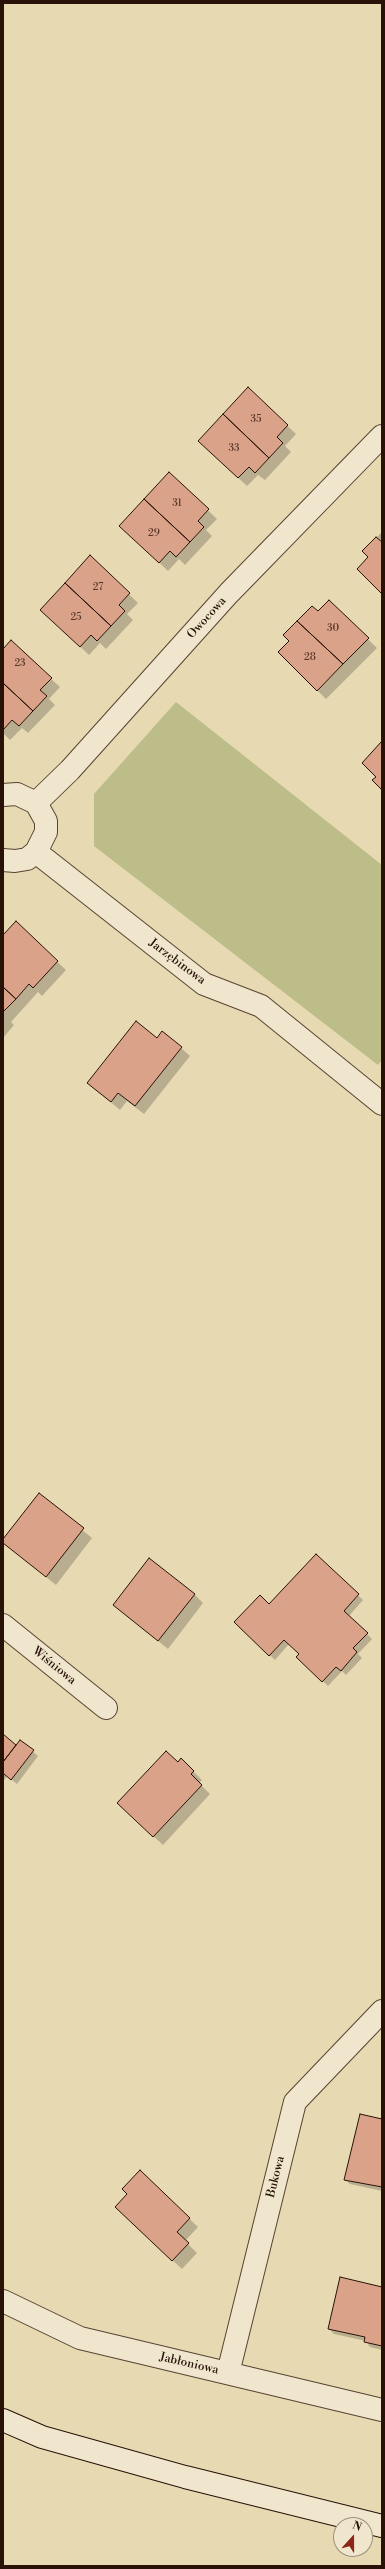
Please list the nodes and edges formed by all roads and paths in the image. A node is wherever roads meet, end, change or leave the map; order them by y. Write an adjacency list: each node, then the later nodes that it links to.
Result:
1 (382, 436): 3 (street, Owocowa)
2 (3, 795): 3 (street)
3 (36, 803): 4 (street)
4 (36, 852): 5 (street); 6 (street, Jarzębinowa)
5 (3, 860)
6 (382, 1104)
7 (3, 1625): 8 (street, Wiśniowa)
8 (106, 1708)
9 (382, 2011): 11 (street, Bukowa)
10 (3, 2301): 11 (street, Jabłoniowa)
11 (228, 2373): 12 (street, Jabłoniowa)
12 (382, 2410)
13 (3, 2420): 14 (street)
14 (382, 2526)

